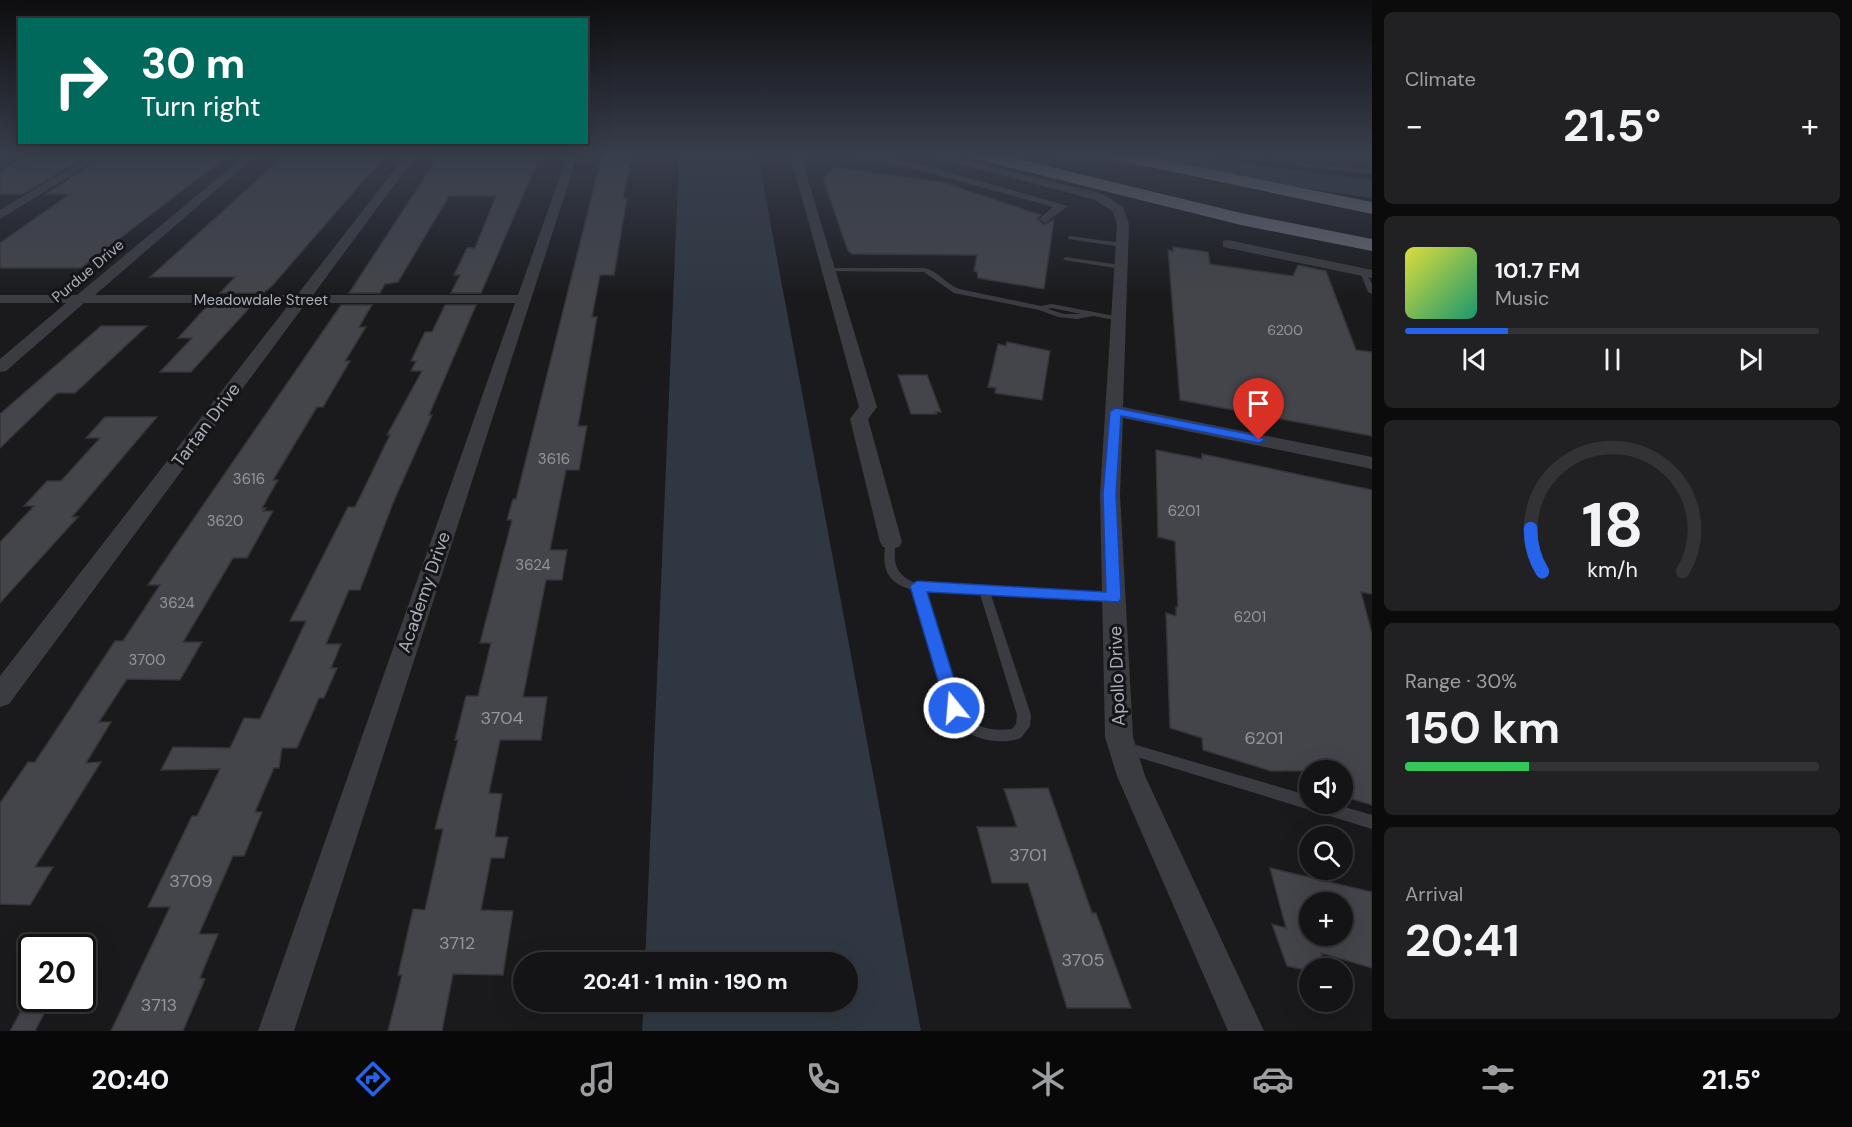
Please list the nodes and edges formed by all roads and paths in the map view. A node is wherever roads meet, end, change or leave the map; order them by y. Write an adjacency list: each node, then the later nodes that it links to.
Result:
1 (21, 202): 12 (street)
2 (196, 202): 24 (street, Purdue Drive)
3 (375, 202): 26 (street, Tartan Drive)
4 (556, 202): 25 (street, Academy Drive)
5 (809, 202): 20 (street)
6 (1048, 202): 13 (street)
7 (1107, 202): 17 (street)
8 (1178, 202): 18 (highway)
9 (1227, 202): 14 (highway)
10 (1344, 202): 11 (highway)
11 (1372, 208)
12 (0, 215)
13 (1046, 219)
14 (1372, 234)
15 (1070, 238): 17 (lane)
16 (1228, 244): 21 (street)
17 (1122, 245): 19 (lane); 27 (street, Apollo Drive)
18 (1372, 245)
19 (1066, 259)
20 (828, 270): 27 (lane); 31 (street)
21 (1367, 273): 22 (lane)
22 (1372, 292)
23 (0, 299): 24 (street, Meadowdale Street)
24 (81, 299): 26 (street, Meadowdale Street); 28 (street, Purdue Drive)
25 (522, 299): 26 (street, Meadowdale Street); 40 (street, Academy Drive)
26 (300, 301): 35 (street, Tartan Drive)
27 (1120, 319): 29 (street, Apollo Drive)
28 (0, 367)
29 (1116, 411): 30 (street); 34 (street, Apollo Drive)
30 (1372, 463)
31 (891, 542): 32 (lane)
32 (917, 586): 33 (lane); 33 (lane)
33 (984, 590): 34 (lane)
34 (1114, 598): 36 (street, Apollo Drive)
35 (0, 696)
36 (1122, 747): 37 (lane); 41 (street, Apollo Drive)
37 (1299, 800)
38 (1345, 814): 39 (lane)
39 (1372, 822)
40 (276, 1031)
41 (1246, 1031)

